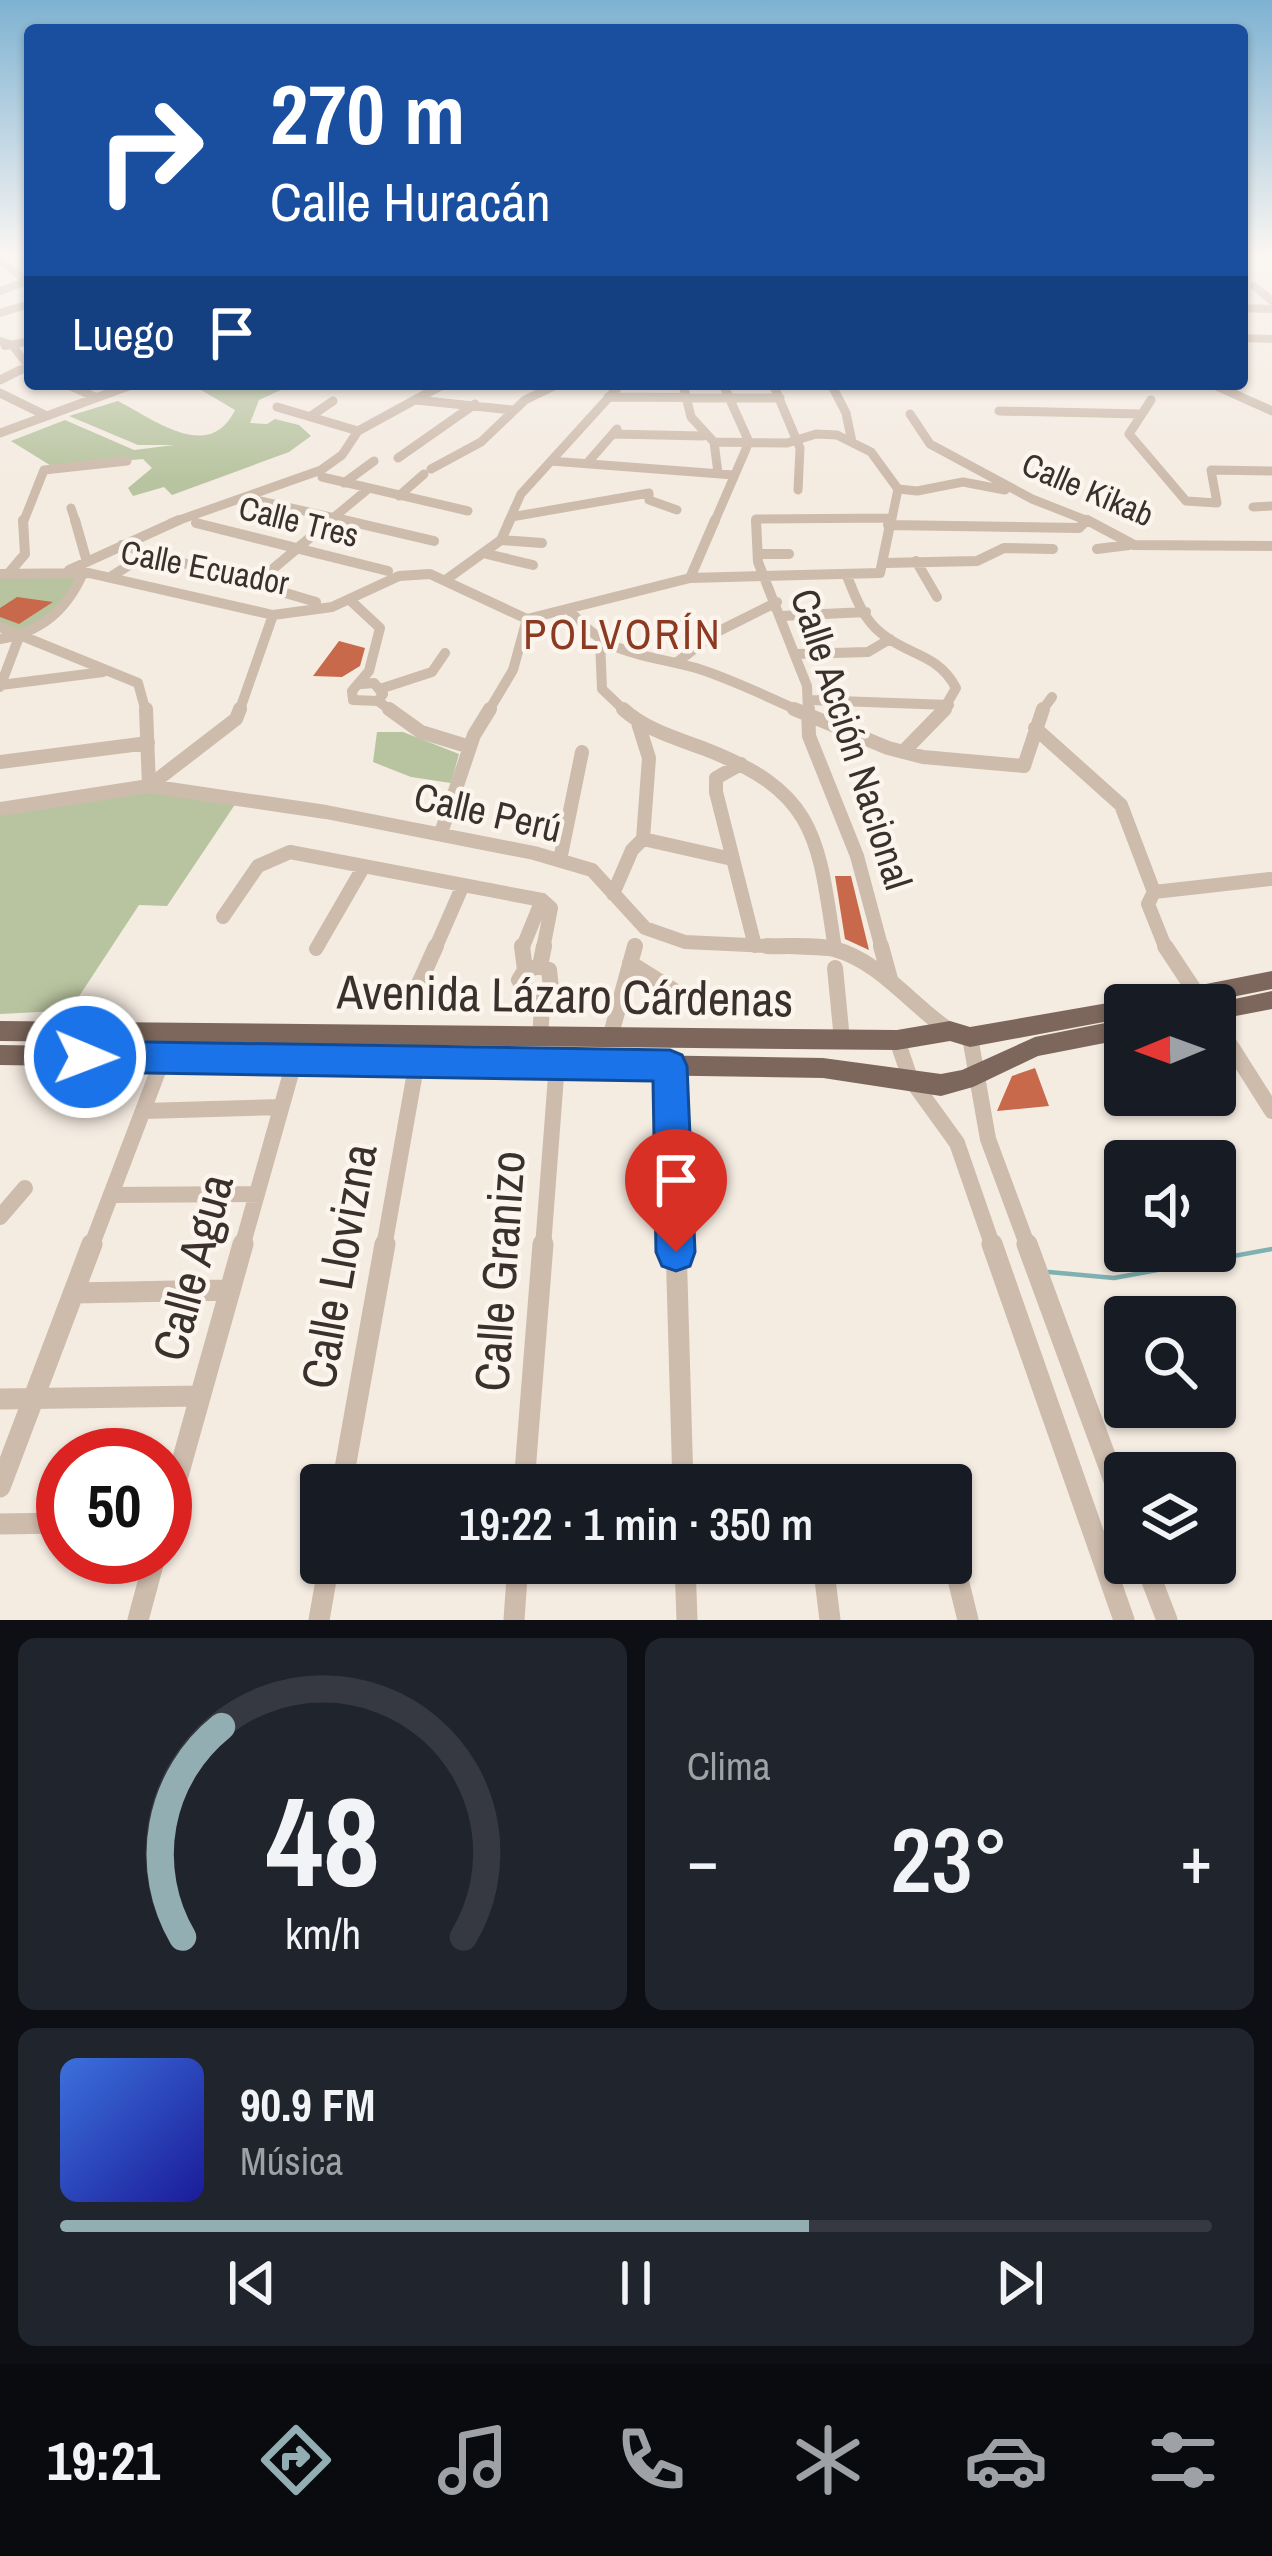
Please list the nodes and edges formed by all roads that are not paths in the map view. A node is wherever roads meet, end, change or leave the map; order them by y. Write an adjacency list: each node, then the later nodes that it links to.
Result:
1 (24, 342): 3 (street)
2 (0, 344): 3 (street)
3 (12, 345): 4 (street)
4 (24, 361)
5 (79, 390): 16 (street)
6 (116, 390): 16 (street)
7 (434, 390): 21 (street)
8 (548, 390): 26 (street)
9 (615, 390): 17 (street)
10 (683, 390): 18 (street)
11 (726, 390): 19 (street)
12 (776, 390): 20 (street)
13 (833, 390): 43 (street)
14 (1225, 390): 28 (street)
15 (0, 393): 31 (street)
16 (95, 397): 31 (street)
17 (608, 397): 18 (street); 38 (street)
18 (682, 398): 19 (street); 40 (street)
19 (729, 398): 20 (street); 42 (street)
20 (779, 398): 41 (street)
21 (416, 400): 24 (street); 35 (street)
22 (1151, 400): 30 (street)
23 (332, 401): 32 (street)
24 (475, 404): 26 (street); 33 (street)
25 (277, 406): 32 (street)
26 (513, 410): 34 (street)
27 (999, 411): 30 (street)
28 (1272, 411)
29 (910, 414): 50 (street, Calle Kikab)
30 (1142, 415): 52 (street)
31 (47, 416): 36 (street)
32 (311, 416): 35 (street)
33 (459, 416): 34 (street); 39 (street)
34 (498, 424): 44 (street)
35 (358, 430): 82 (street)
36 (0, 433)
37 (613, 433): 38 (street); 40 (street); 49 (street)
38 (574, 434): 48 (street)
39 (426, 438): 44 (street); 45 (street)
40 (709, 439): 42 (street); 53 (street)
41 (801, 441): 42 (street); 43 (street); 60 (street)
42 (749, 442): 54 (street)
43 (857, 444): 59 (street)
44 (459, 451): 63 (street)
45 (398, 458)
46 (127, 461): 96 (street)
47 (374, 461): 57 (street)
48 (551, 461): 49 (street); 74 (street)
49 (589, 461): 51 (street)
50 (971, 465): 56 (street); 66 (street, Calle Kikab)
51 (663, 469): 53 (street); 61 (street)
52 (1272, 471)
53 (718, 473): 54 (street)
54 (734, 475): 100 (street)
55 (322, 477): 57 (street)
56 (963, 482): 59 (street); 66 (street)
57 (344, 483): 58 (street)
58 (368, 489): 63 (street); 73 (street)
59 (898, 489): 76 (street)
60 (798, 490)
61 (649, 493): 71 (street); 74 (street)
62 (1056, 493): 66 (street)
63 (399, 496): 68 (street)
64 (462, 497): 68 (street)
65 (260, 500): 73 (street)
66 (1034, 500): 75 (street, Calle Kikab)
67 (1272, 506): 69 (street)
68 (452, 507): 72 (street)
69 (1253, 507)
70 (70, 508): 93 (street)
71 (677, 510)
72 (469, 511)
73 (335, 517): 79 (street); 84 (street)
74 (511, 517): 78 (street)
75 (1088, 520): 76 (street); 81 (street, Calle Kikab)
76 (889, 522): 89 (street, Calle Acción Nacional); 94 (street)
77 (196, 524): 84 (street, Calle Tres)
78 (501, 540): 80 (street); 88 (street)
79 (434, 541)
80 (542, 543)
81 (1134, 544): 83 (street, Calle Kikab); 86 (street)
82 (122, 545): 87 (street); 93 (street)
83 (1272, 546)
84 (298, 548): 95 (street, Calle Tres); 102 (street)
85 (1053, 549): 91 (street)
86 (1097, 549)
87 (148, 553): 97 (street); 102 (street)
88 (487, 554): 92 (street); 101 (street)
89 (758, 554): 90 (street); 99 (street, Calle Acción Nacional)
90 (789, 554)
91 (916, 561): 94 (street); 103 (street)
92 (533, 565)
93 (85, 567): 96 (street, Calle Ecuador); 97 (street, Calle Ecuador); 113 (street)
94 (882, 568): 98 (street)
95 (388, 572)
96 (4, 574)
97 (112, 576): 109 (street, Calle Ecuador)
98 (848, 576): 99 (street); 108 (street)
99 (765, 577): 100 (street); 106 (street, Calle Acción Nacional)
100 (690, 578): 107 (street)
101 (447, 579): 104 (street, Calle Ecuador); 110 (street, Calle Ecuador)
102 (255, 584): 105 (street)
103 (937, 598)
104 (351, 601): 109 (street, Calle Ecuador); 123 (street)
105 (316, 602)
106 (779, 609): 108 (street); 114 (street); 119 (street, Calle Acción Nacional)
107 (570, 611): 110 (street); 117 (street)
108 (866, 612): 115 (street)
109 (273, 615): 136 (street)
110 (527, 619): 131 (street)
111 (685, 622): 114 (street)
112 (0, 627): 113 (street)
113 (19, 637): 116 (street); 121 (street); 122 (street)
114 (706, 639): 120 (street)
115 (890, 639): 119 (street); 126 (street)
116 (0, 640)
117 (600, 641): 120 (street); 128 (street)
118 (445, 653): 123 (street)
119 (797, 654): 125 (street, Calle Acción Nacional)
120 (676, 664): 127 (street)
121 (107, 671): 122 (street); 130 (street)
122 (1, 686)
123 (380, 694): 131 (street)
124 (1052, 697): 129 (street)
125 (811, 700): 126 (street); 127 (street, Calle Acción Nacional)
126 (949, 705): 132 (street)
127 (811, 717): 132 (street); 151 (street, Calle Acción Nacional)
128 (638, 723): 135 (street); 139 (street)
129 (1035, 728): 132 (street); 145 (street)
130 (148, 743): 134 (street); 136 (street)
131 (470, 747): 138 (street)
132 (906, 749)
133 (582, 752): 141 (street)
134 (0, 762)
135 (741, 764): 140 (street); 150 (street)
136 (149, 786): 137 (street, Calle Perú); 138 (street, Calle Perú)
137 (0, 809)
138 (441, 833): 141 (street, Calle Perú)
139 (644, 838): 140 (street); 146 (street)
140 (732, 859): 148 (street)
141 (560, 860): 146 (street, Calle Perú)
142 (364, 866): 144 (street); 147 (street); 149 (street)
143 (1270, 879): 145 (street)
144 (463, 885): 156 (street); 165 (street)
145 (1154, 892): 153 (street)
146 (614, 894): 148 (street, Calle Perú)
147 (224, 916)
148 (755, 946): 150 (street, Calle Perú)
149 (316, 949)
150 (835, 959): 151 (street, Calle Perú); 168 (street)
151 (890, 979): 159 (street, Calle Perú)
152 (1272, 980): 155 (main road)
153 (1187, 984)
154 (673, 990): 166 (street)
155 (1236, 990)
156 (414, 995)
157 (1272, 1000): 158 (main road)
158 (1236, 1007)
159 (915, 1008): 164 (street, Calle Perú); 167 (street)
160 (1104, 1012): 164 (main road, Avenida Lázaro Cárdenas)
161 (10, 1032): 163 (main road, Avenida Lázaro Cárdenas); 170 (street)
162 (1104, 1033): 176 (main road, Avenida Lázaro Cárdenas)
163 (302, 1034): 165 (main road, Avenida Lázaro Cárdenas); 173 (street, Calle Agua)
164 (960, 1034): 167 (main road, Avenida Lázaro Cárdenas); 176 (street)
165 (540, 1037): 166 (main road, Avenida Lázaro Cárdenas)
166 (610, 1038): 168 (main road, Avenida Lázaro Cárdenas)
167 (907, 1038): 168 (main road, Avenida Lázaro Cárdenas); 177 (street)
168 (842, 1040)
169 (1236, 1054): 180 (street)
170 (2, 1058): 171 (main road, Avenida Lázaro Cárdenas)
171 (163, 1058): 173 (main road, Avenida Lázaro Cárdenas); 179 (street)
172 (417, 1061): 173 (main road, Avenida Lázaro Cárdenas); 174 (main road, Avenida Lázaro Cárdenas); 192 (street, Calle Llovizna)
173 (292, 1062): 178 (street, Calle Agua)
174 (557, 1063): 175 (main road, Avenida Lázaro Cárdenas); 193 (street, Calle Granizo)
175 (670, 1066): 177 (main road, Avenida Lázaro Cárdenas); 194 (street)
176 (977, 1074): 177 (main road, Avenida Lázaro Cárdenas); 191 (street)
177 (910, 1078): 211 (street)
178 (280, 1107): 179 (street); 182 (street, Calle Agua)
179 (144, 1111): 183 (street)
180 (1272, 1111)
181 (25, 1188): 184 (street)
182 (256, 1194): 183 (street); 185 (street, Calle Agua)
183 (111, 1195): 186 (street)
184 (0, 1216)
185 (229, 1290): 186 (street); 187 (street, Calle Agua)
186 (74, 1293): 188 (street)
187 (200, 1396): 188 (street); 190 (street, Calle Agua)
188 (34, 1397): 189 (street); 195 (street)
189 (0, 1399)
190 (191, 1428)
191 (1104, 1453)
192 (347, 1464)
193 (526, 1464)
194 (682, 1464)
195 (0, 1487)
196 (36, 1523): 197 (street)
197 (0, 1524)
198 (148, 1584): 205 (street)
199 (325, 1584): 206 (street)
200 (517, 1584): 207 (street)
201 (686, 1584): 208 (street)
202 (826, 1584): 209 (street)
203 (959, 1584): 210 (street)
204 (1153, 1584): 212 (street)
205 (138, 1620)
206 (319, 1620)
207 (514, 1620)
208 (687, 1620)
209 (830, 1620)
210 (968, 1620)
211 (1124, 1620)
212 (1167, 1620)

